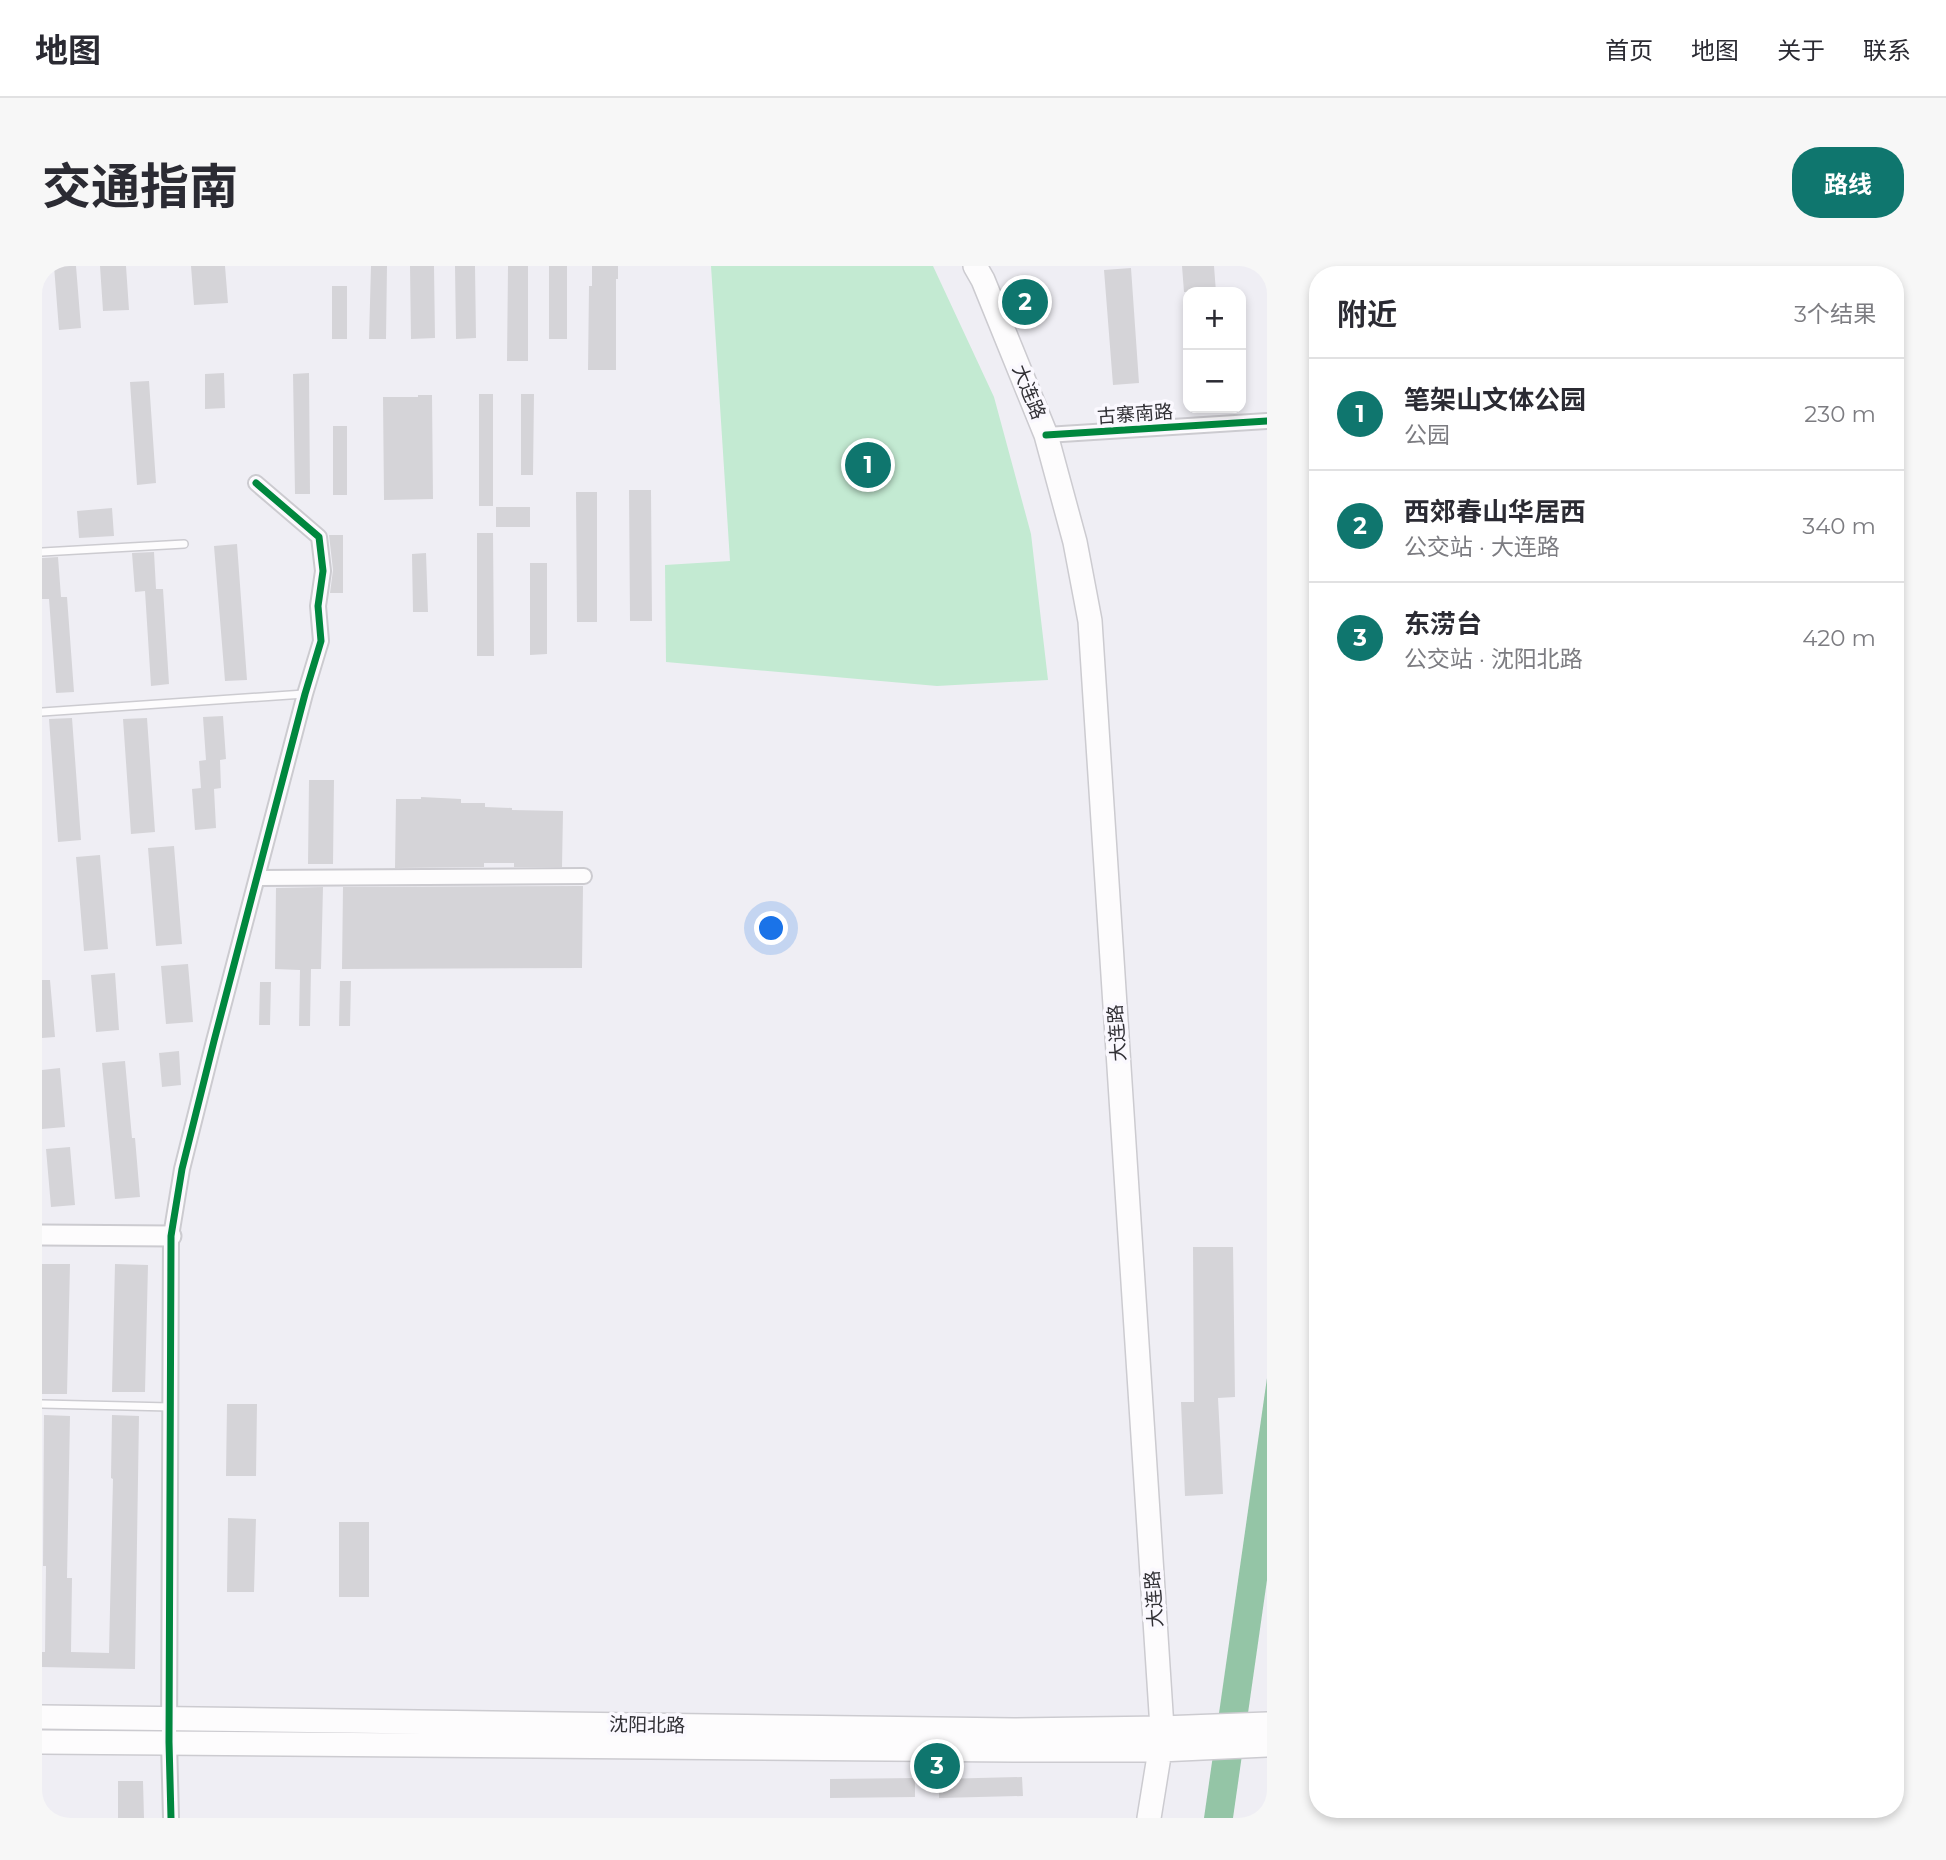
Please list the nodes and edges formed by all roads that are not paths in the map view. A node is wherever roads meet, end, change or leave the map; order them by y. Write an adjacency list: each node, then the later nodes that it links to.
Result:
1 (975, 266): 3 (main road, 大连路)
2 (1267, 421): 3 (street, 古寨南路)
3 (1046, 435): 18 (main road, 大连路)
4 (256, 483): 7 (street)
5 (184, 544): 6 (lane)
6 (42, 552)
7 (305, 694): 8 (lane); 10 (street)
8 (42, 712)
9 (584, 876): 10 (street)
10 (257, 878): 12 (street)
11 (42, 1235): 12 (street)
12 (171, 1236): 14 (street)
13 (42, 1404): 14 (lane)
14 (170, 1407): 16 (street)
15 (42, 1717): 16 (main road, 沈阳北路)
16 (169, 1718): 18 (main road, 沈阳北路); 20 (street)
17 (1259, 1735): 18 (main road, 沈阳北路)
18 (1161, 1739): 20 (main road, 沈阳北路); 22 (main road, 大连路)
19 (42, 1742): 20 (main road, 沈阳北路)
20 (169, 1742): 21 (street)
21 (171, 1818)
22 (1149, 1818)

